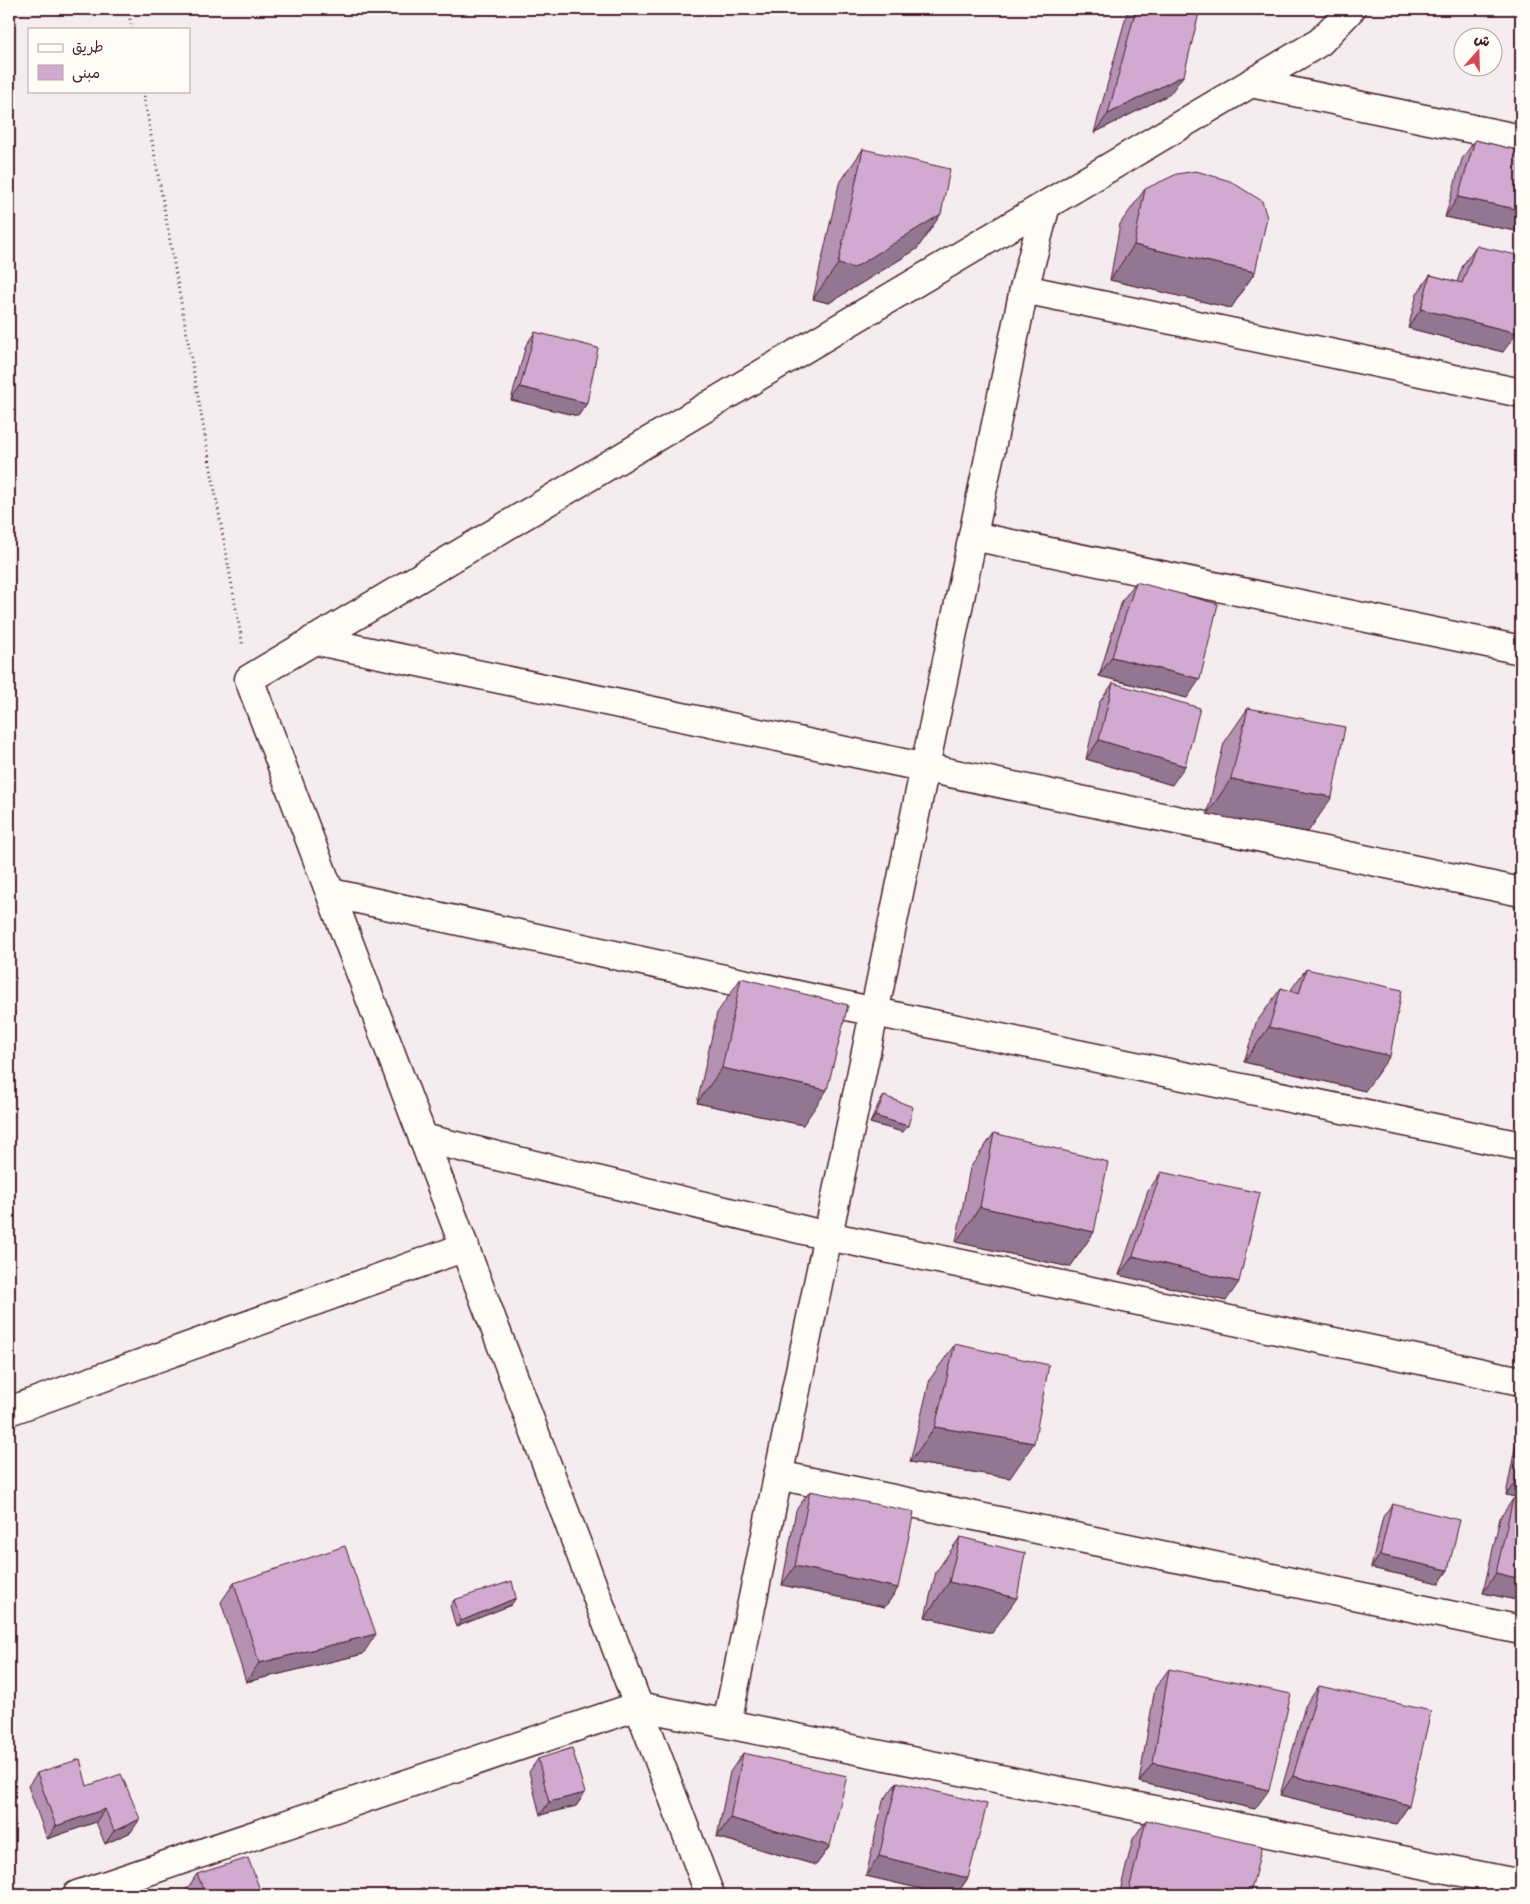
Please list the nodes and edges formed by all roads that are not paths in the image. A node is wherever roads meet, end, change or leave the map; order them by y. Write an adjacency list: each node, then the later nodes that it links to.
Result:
1 (1351, 9): 2 (street)
2 (1251, 83): 3 (street); 4 (street)
3 (1521, 139)
4 (1046, 205): 5 (street); 8 (street)
5 (1024, 289): 6 (street); 7 (street)
6 (1521, 393)
7 (974, 536): 9 (street); 10 (street)
8 (314, 640): 10 (street); 12 (street)
9 (1521, 650)
10 (926, 767): 11 (street); 13 (street)
11 (1521, 892)
12 (330, 893): 13 (street); 14 (street)
13 (875, 1012): 15 (street); 16 (street)
14 (423, 1138): 16 (street); 17 (street)
15 (1521, 1146)
16 (828, 1236): 18 (street); 20 (street)
17 (464, 1247): 19 (street); 22 (street)
18 (1521, 1380)
19 (9, 1411)
20 (778, 1475): 21 (street); 23 (street)
21 (1521, 1630)
22 (638, 1706): 23 (street); 25 (street); 26 (street)
23 (727, 1724): 24 (street)
24 (1521, 1884)
25 (77, 1895)
26 (710, 1895)

